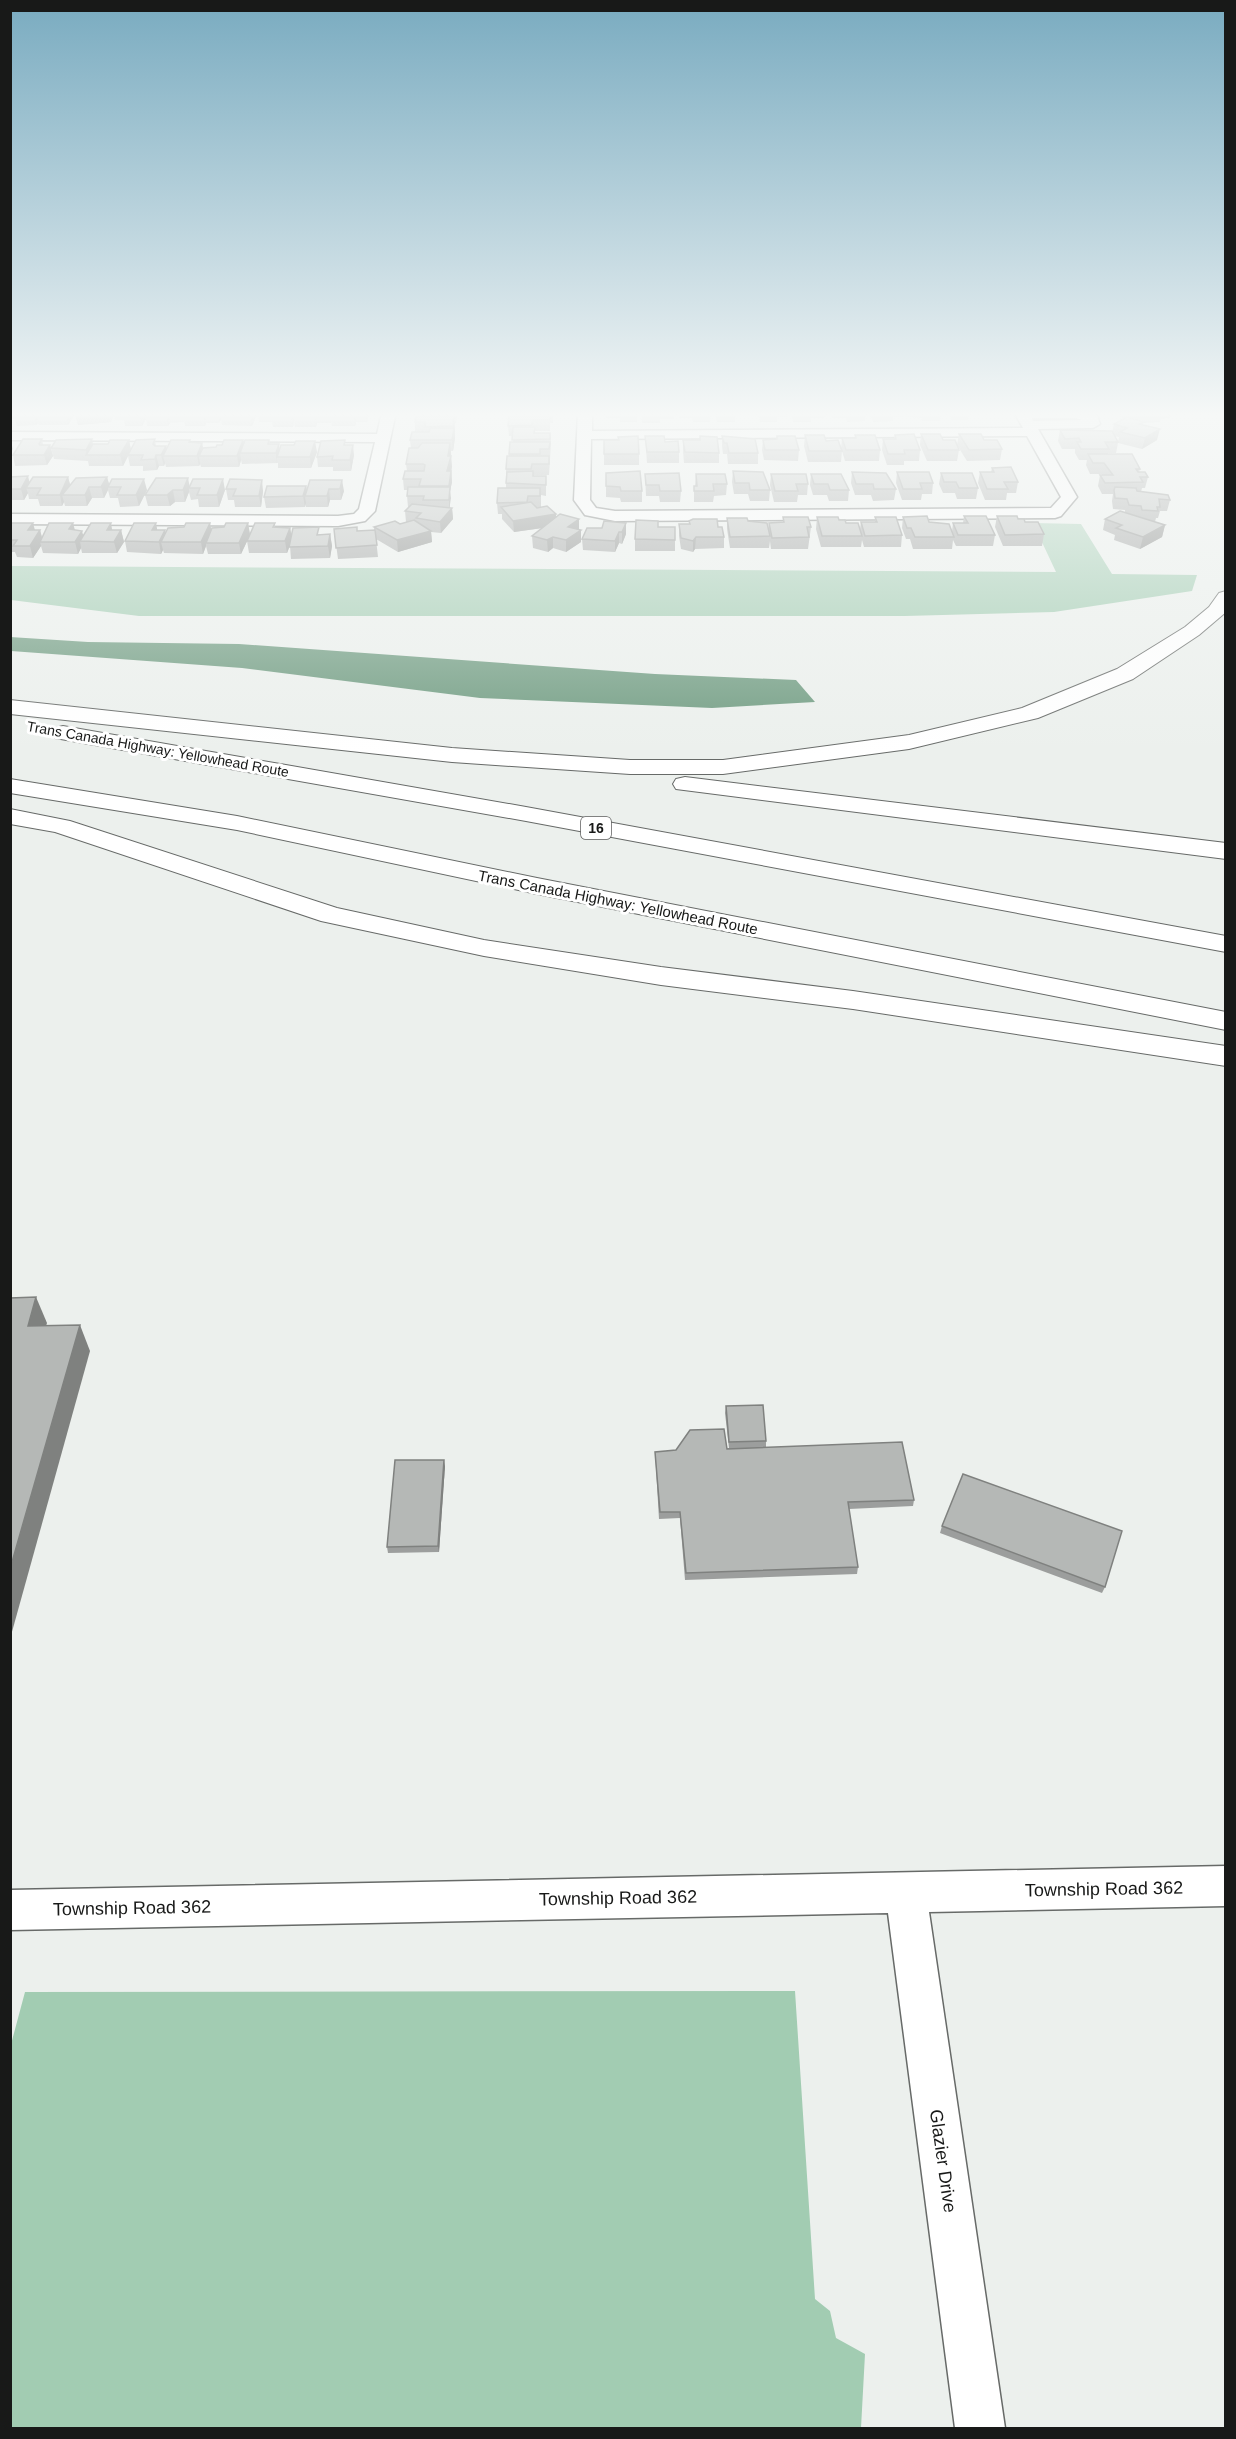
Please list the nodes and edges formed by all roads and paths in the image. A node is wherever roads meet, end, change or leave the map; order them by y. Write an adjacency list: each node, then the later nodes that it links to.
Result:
1 (1226, 597): 4 (highway)
2 (10, 707): 4 (highway)
3 (10, 724): 8 (highway, Trans Canada Highway: Yellowhead Route / 16)
4 (452, 755): 7 (highway)
5 (10, 786): 9 (highway, Trans Canada Highway: Yellowhead Route)
6 (10, 816): 10 (highway)
7 (1226, 851)
8 (1226, 944)
9 (1226, 1021)
10 (1226, 1056)
11 (1226, 1886): 12 (street, Township Road 362)
12 (906, 1893): 13 (street, Township Road 362); 14 (street, Glazier Drive)
13 (10, 1911)
14 (980, 2428)

